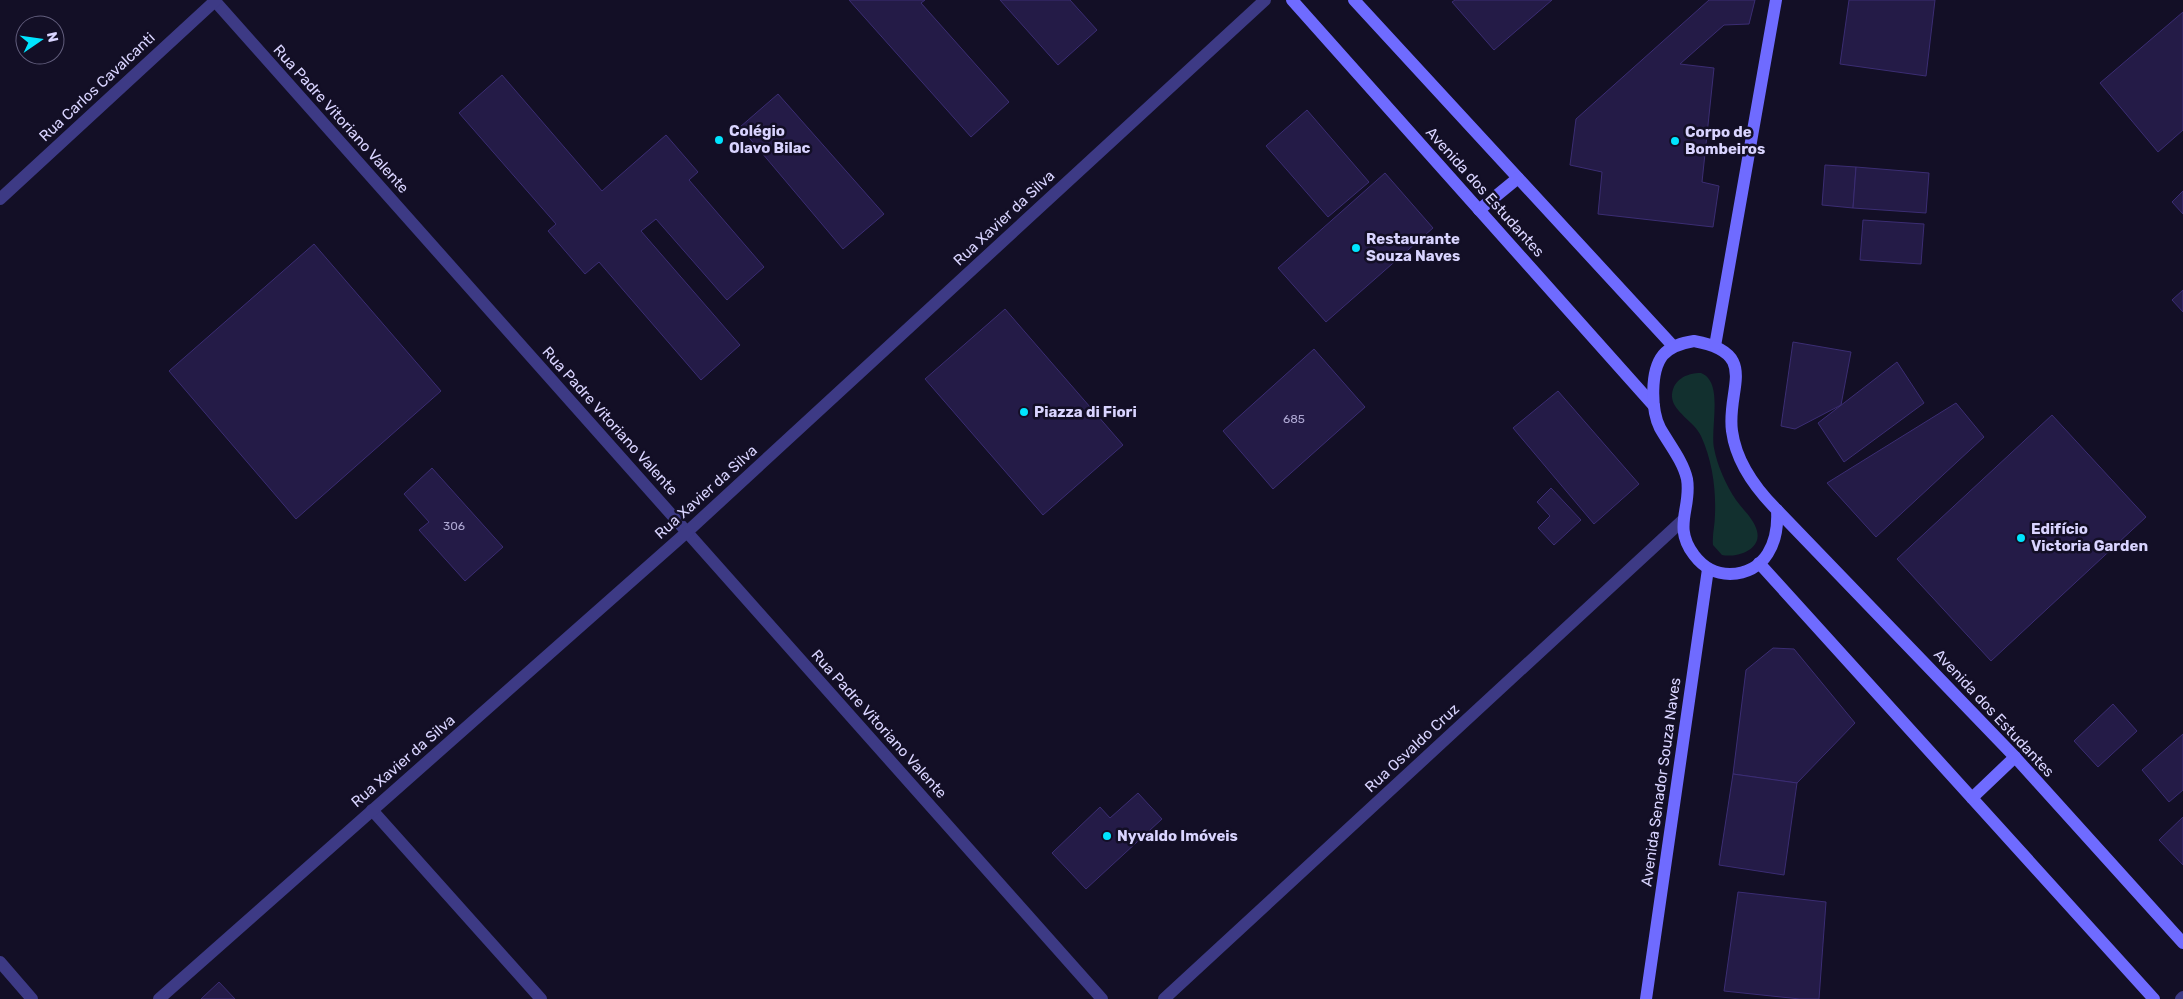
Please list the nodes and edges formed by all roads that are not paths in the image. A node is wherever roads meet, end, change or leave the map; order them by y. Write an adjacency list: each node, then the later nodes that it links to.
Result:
1 (215, 0): 7 (street, Rua Carlos Cavalcanti); 14 (street, Rua Padre Vitoriano Valente)
2 (1265, 0): 14 (street, Rua Xavier da Silva)
3 (1292, 0): 8 (street, Avenida dos Estudantes)
4 (1354, 0): 6 (street)
5 (1776, 0): 10 (street)
6 (1518, 178): 8 (street); 9 (street)
7 (0, 199)
8 (1479, 210): 11 (street, Avenida dos Estudantes)
9 (1674, 346): 10 (street); 11 (street)
10 (1715, 346): 12 (street, Avenida dos Estudantes)
11 (1654, 406): 13 (street)
12 (1777, 510): 15 (street); 17 (street, Avenida dos Estudantes)
13 (1682, 521): 16 (street); 26 (street, Rua Osvaldo Cruz)
14 (687, 532): 19 (street, Rua Xavier da Silva); 25 (street, Rua Padre Vitoriano Valente)
15 (1760, 563): 16 (street); 18 (street)
16 (1708, 569): 27 (street, Avenida Senador Souza Naves)
17 (2015, 757): 18 (street); 20 (street, Avenida dos Estudantes)
18 (1972, 798): 28 (street)
19 (372, 810): 23 (street, Rua Xavier da Silva); 24 (street)
20 (2183, 943)
21 (0, 962): 22 (street)
22 (32, 999)
23 (159, 999)
24 (541, 999)
25 (1102, 999)
26 (1164, 999)
27 (1646, 999)
28 (2154, 999)

